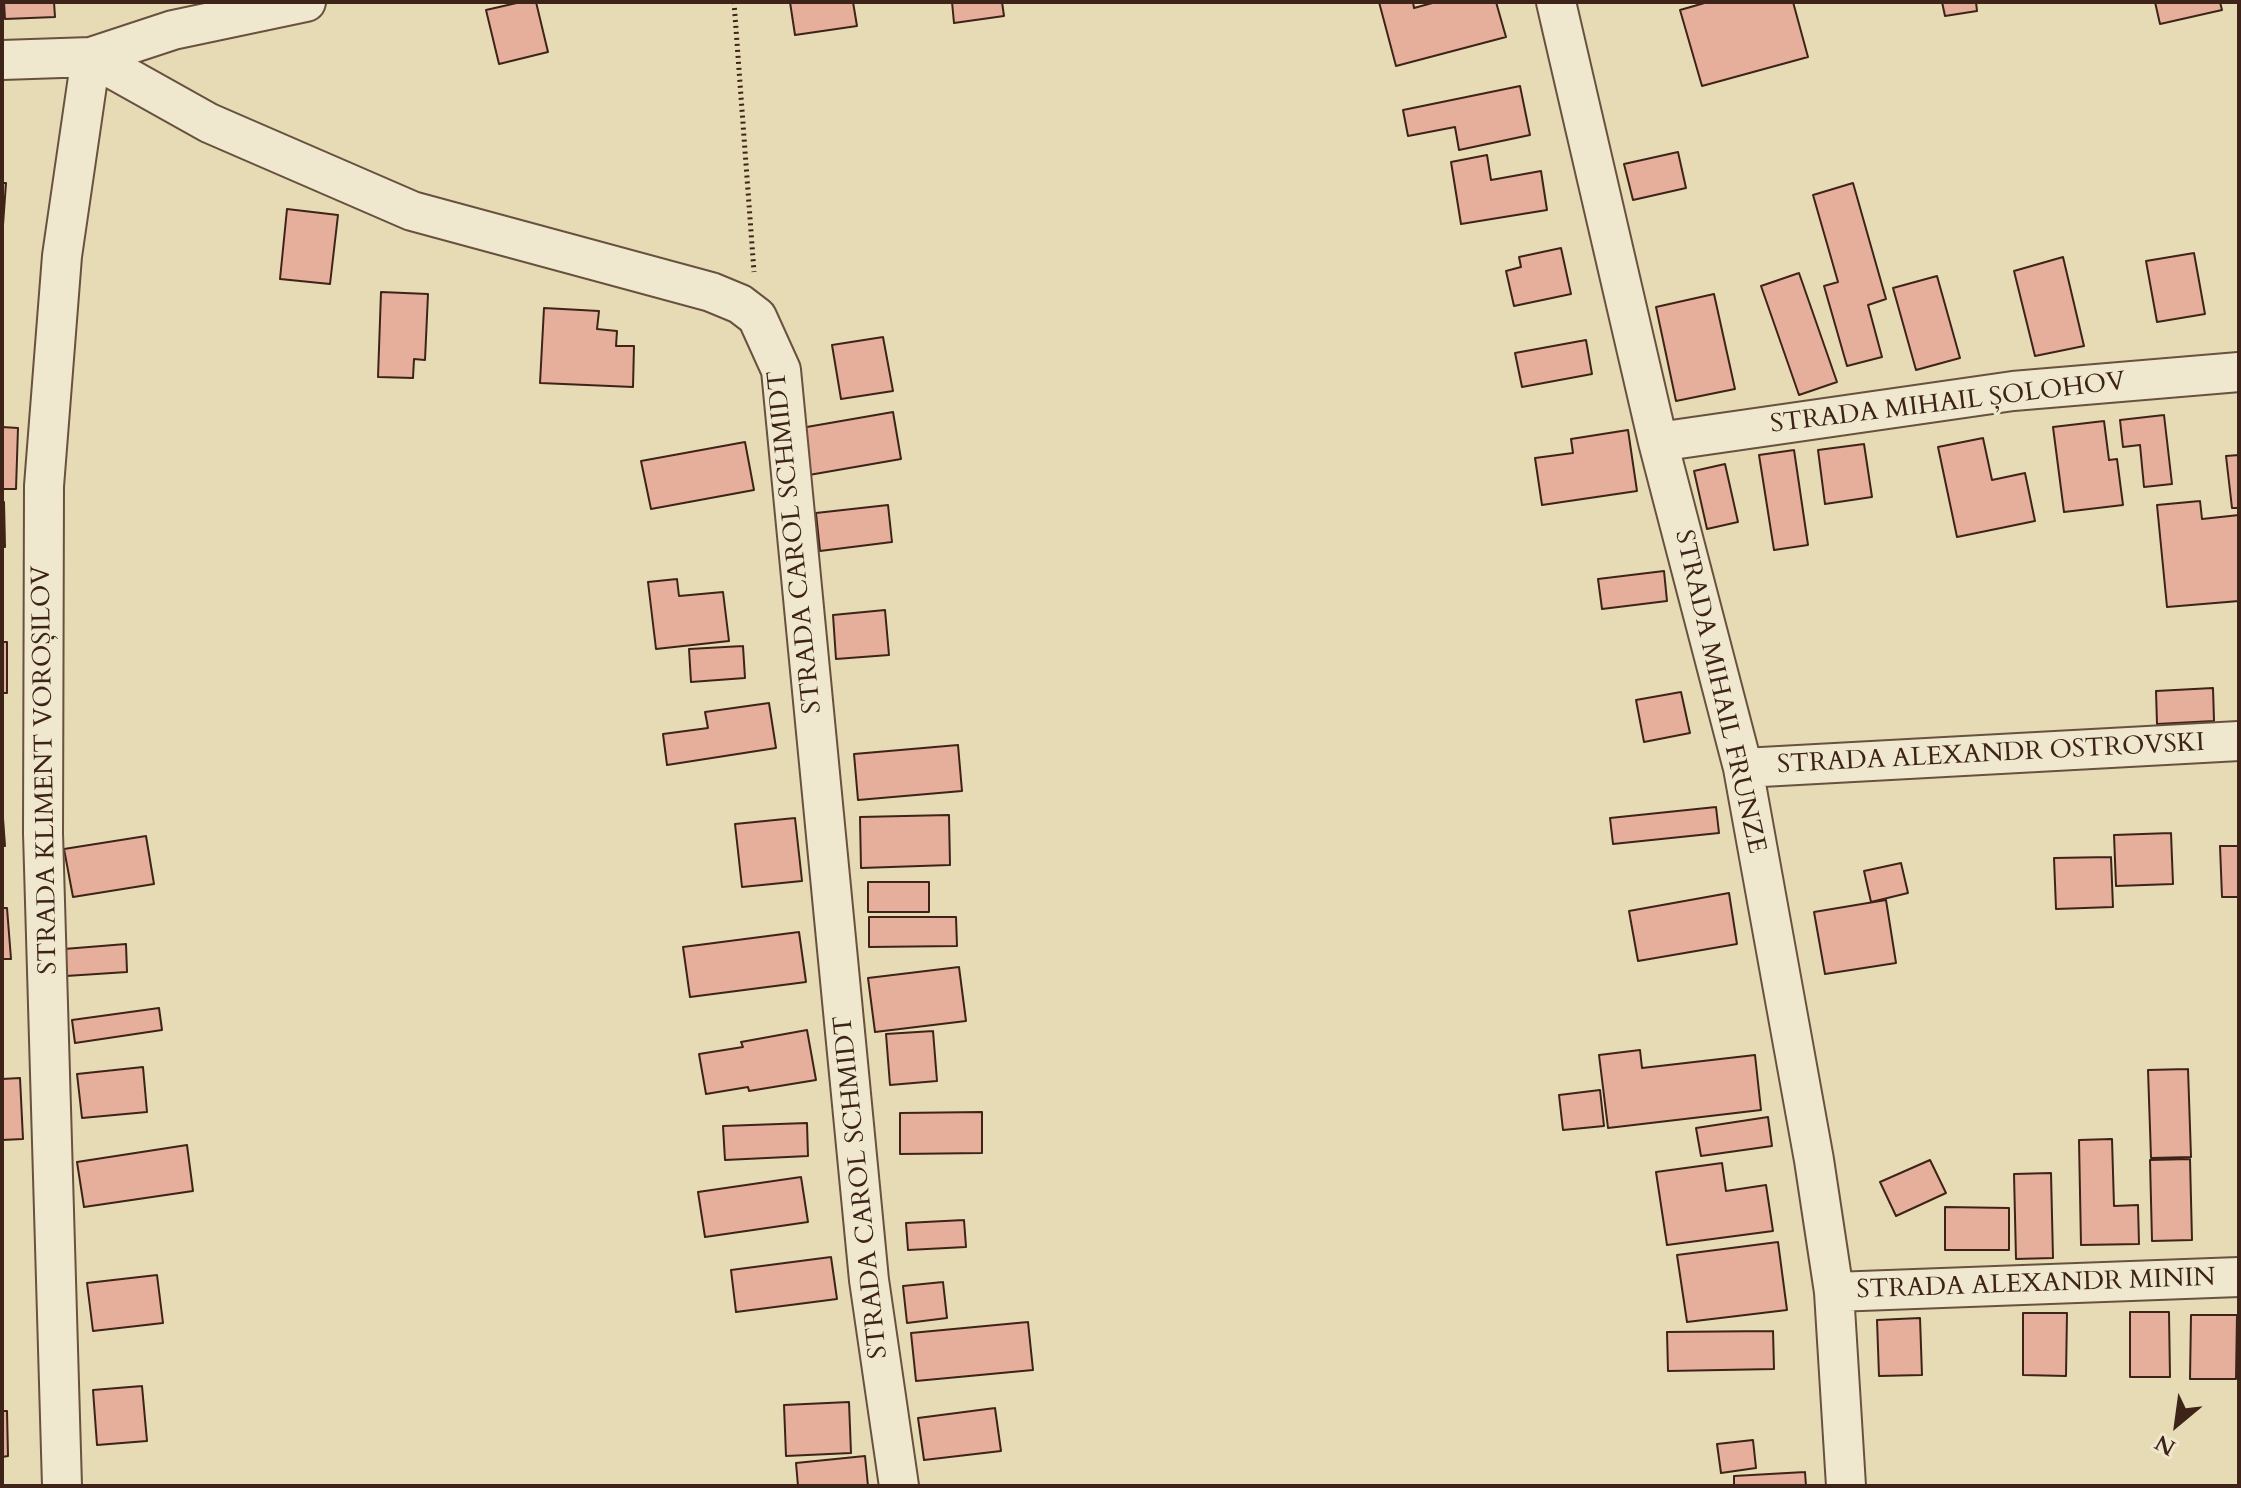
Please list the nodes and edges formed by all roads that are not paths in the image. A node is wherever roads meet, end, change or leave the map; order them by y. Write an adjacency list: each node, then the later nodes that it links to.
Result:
1 (306, 2): 3 (street)
2 (1556, 2): 7 (street, STRADA MIHAIL FRUNZE)
3 (172, 16): 4 (street)
4 (91, 57): 5 (street); 12 (street, STRADA KLIMENT VOROȘILOV); 13 (street, STRADA CAROL SCHMIDT)
5 (2, 60)
6 (2239, 372): 7 (street, STRADA MIHAIL ȘOLOHOV)
7 (1658, 442): 9 (street, STRADA MIHAIL FRUNZE)
8 (2239, 741): 9 (street, STRADA ALEXANDR OSTROVSKI)
9 (1743, 768): 11 (street, STRADA MIHAIL FRUNZE)
10 (2239, 1277): 11 (street, STRADA ALEXANDR MININ)
11 (1834, 1292): 14 (street, STRADA MIHAIL FRUNZE)
12 (62, 1486)
13 (899, 1486)
14 (1846, 1486)

